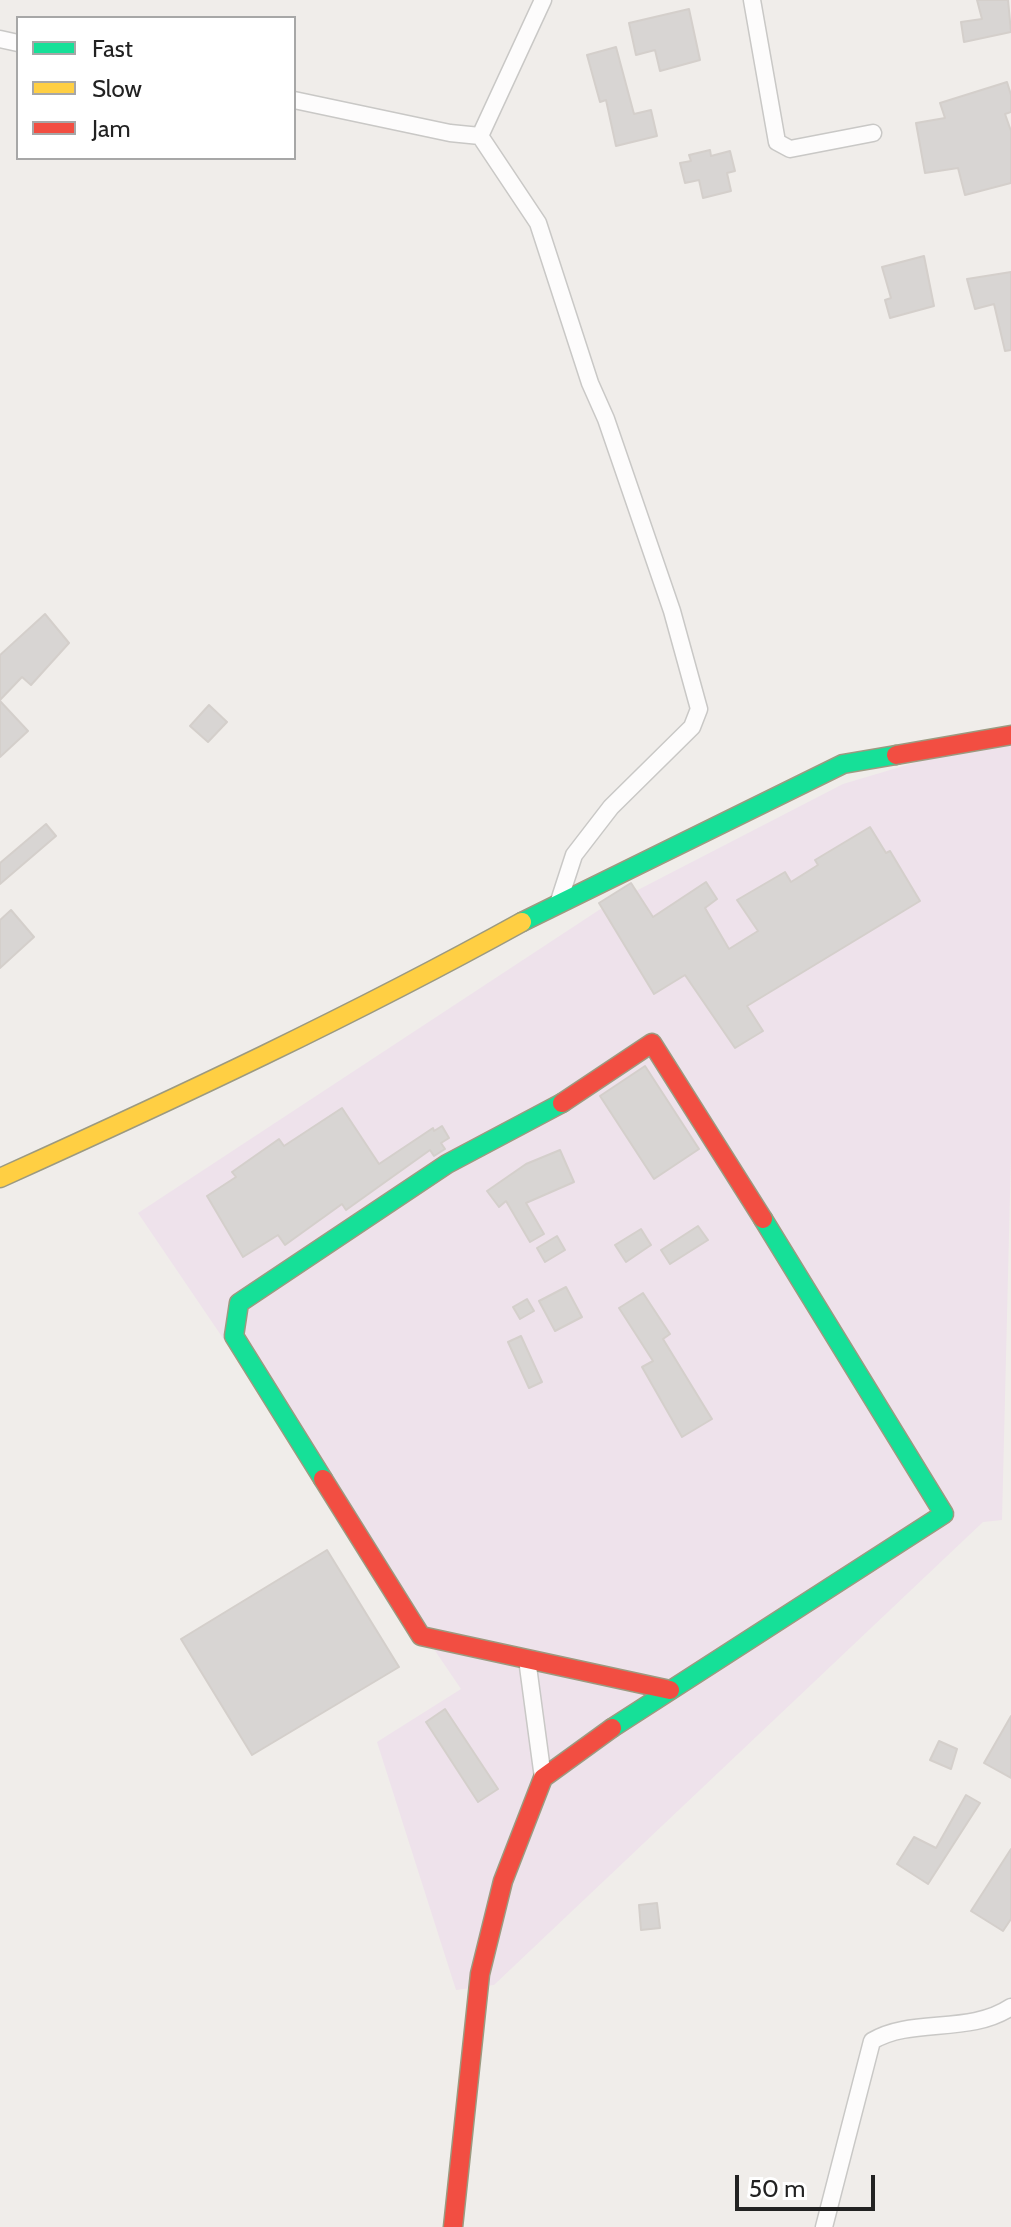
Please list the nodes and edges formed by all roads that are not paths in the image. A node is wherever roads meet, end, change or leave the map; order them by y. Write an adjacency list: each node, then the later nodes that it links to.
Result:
1 (543, 0): 5 (street)
2 (752, 0): 4 (street)
3 (296, 100): 5 (street)
4 (873, 133)
5 (480, 136): 7 (street)
6 (1011, 735): 7 (street)
7 (559, 901): 8 (street)
8 (0, 1178)
9 (527, 1659): 10 (street); 10 (street); 11 (street)
10 (670, 1690): 11 (street)
11 (543, 1778): 13 (street)
12 (1011, 2007): 14 (street)
13 (453, 2227)
14 (824, 2227)

